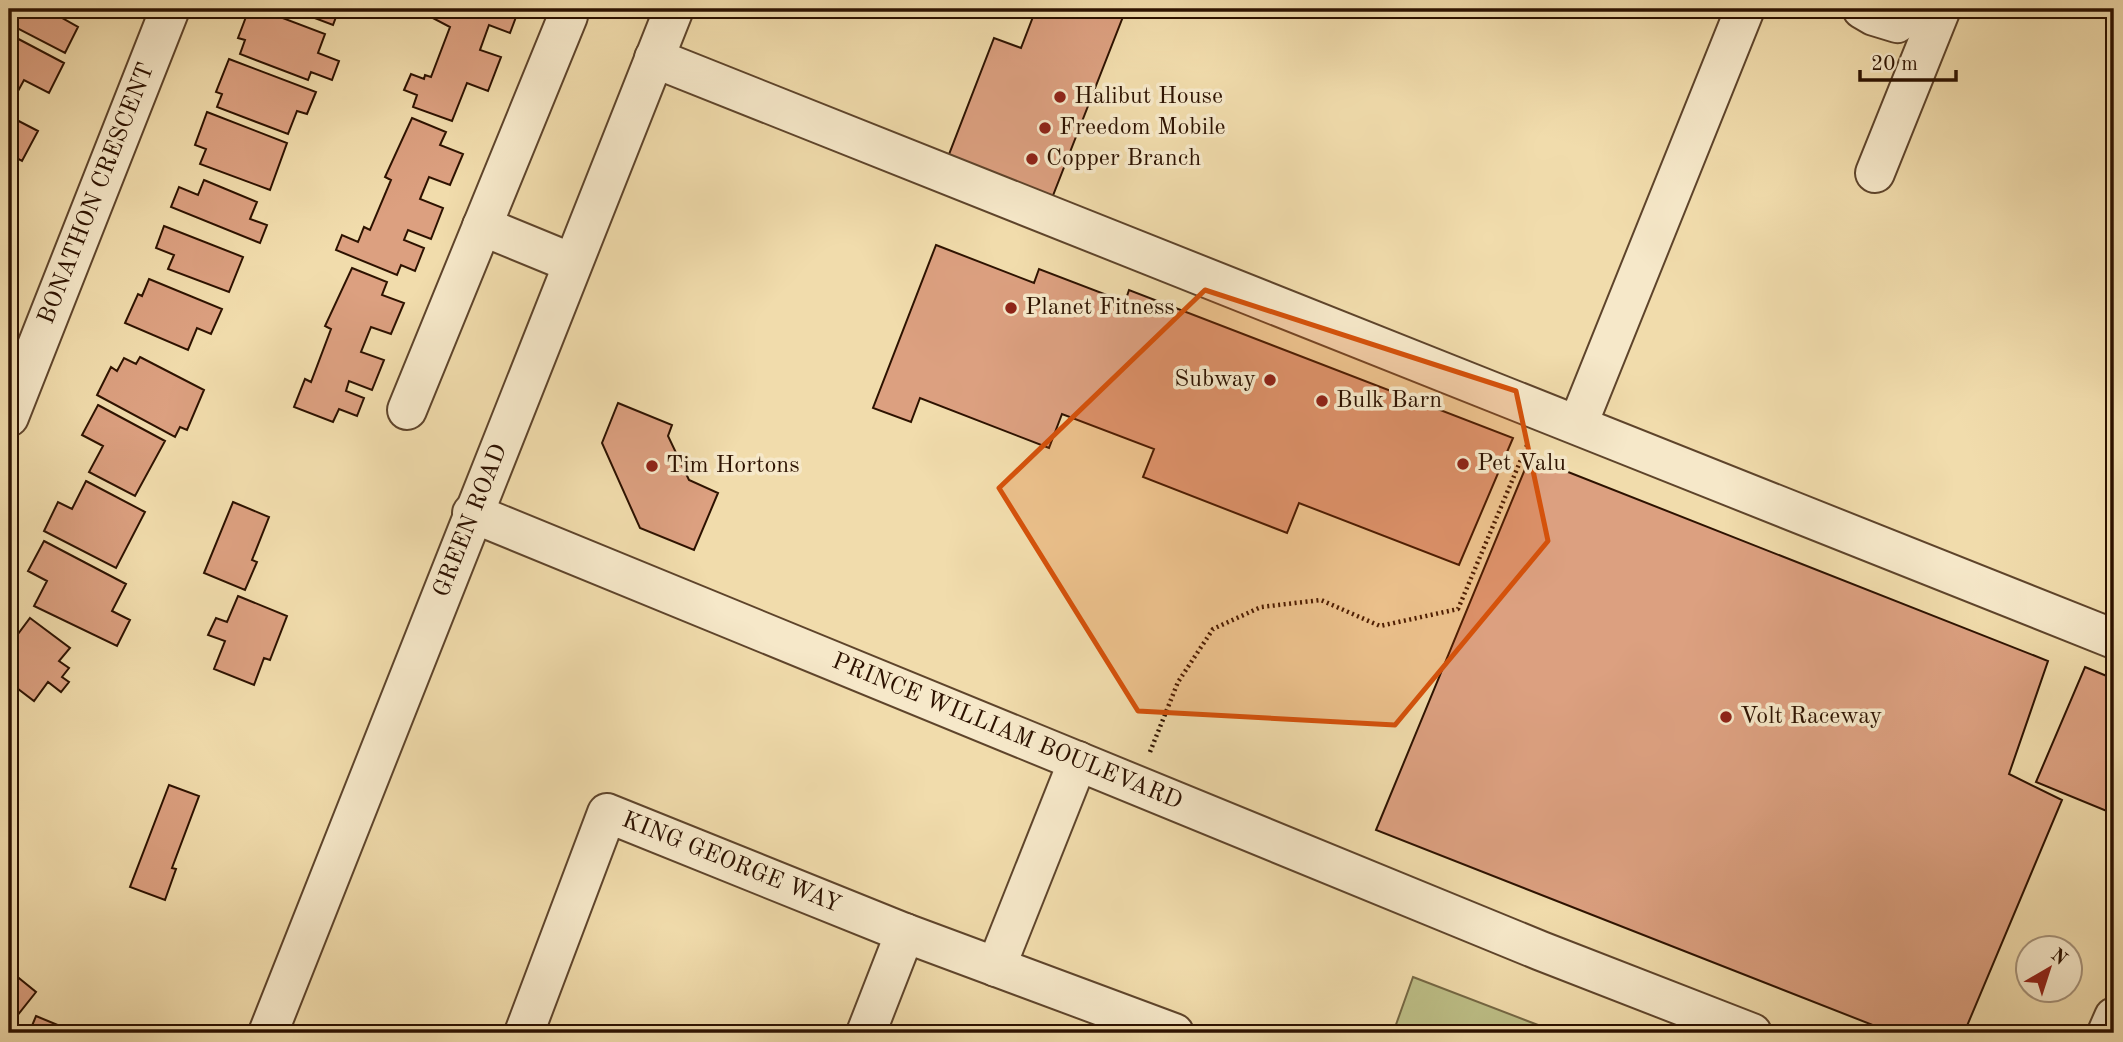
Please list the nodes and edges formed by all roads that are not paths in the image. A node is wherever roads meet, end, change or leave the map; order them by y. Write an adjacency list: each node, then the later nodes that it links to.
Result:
1 (170, 9): 13 (street, BONATHON CRESCENT)
2 (674, 9): 8 (street, GREEN ROAD)
3 (1745, 9): 14 (street)
4 (1862, 9): 5 (street)
5 (1912, 9)
6 (1941, 9): 9 (street)
7 (568, 16): 10 (street)
8 (654, 58): 11 (street, GREEN ROAD); 14 (street)
9 (1875, 173)
10 (482, 226): 11 (street); 12 (street)
11 (572, 263): 15 (street, GREEN ROAD)
12 (407, 410)
13 (9, 417)
14 (1578, 424): 16 (street)
15 (472, 513): 17 (street, PRINCE WILLIAM BOULEVARD); 22 (street, GREEN ROAD)
16 (2114, 639)
17 (1079, 761): 19 (street, PRINCE WILLIAM BOULEVARD); 20 (street)
18 (905, 933): 20 (street, KING GEORGE WAY); 23 (street, KING GEORGE WAY); 24 (street)
19 (1541, 951): 26 (street, PRINCE WILLIAM BOULEVARD); 27 (street, PRINCE WILLIAM BOULEVARD)
20 (996, 967): 25 (street, KING GEORGE WAY)
21 (2114, 1017): 28 (street)
22 (268, 1033)
23 (524, 1033)
24 (866, 1033)
25 (1174, 1033)
26 (1687, 1033)
27 (1752, 1033)
28 (2107, 1033)

